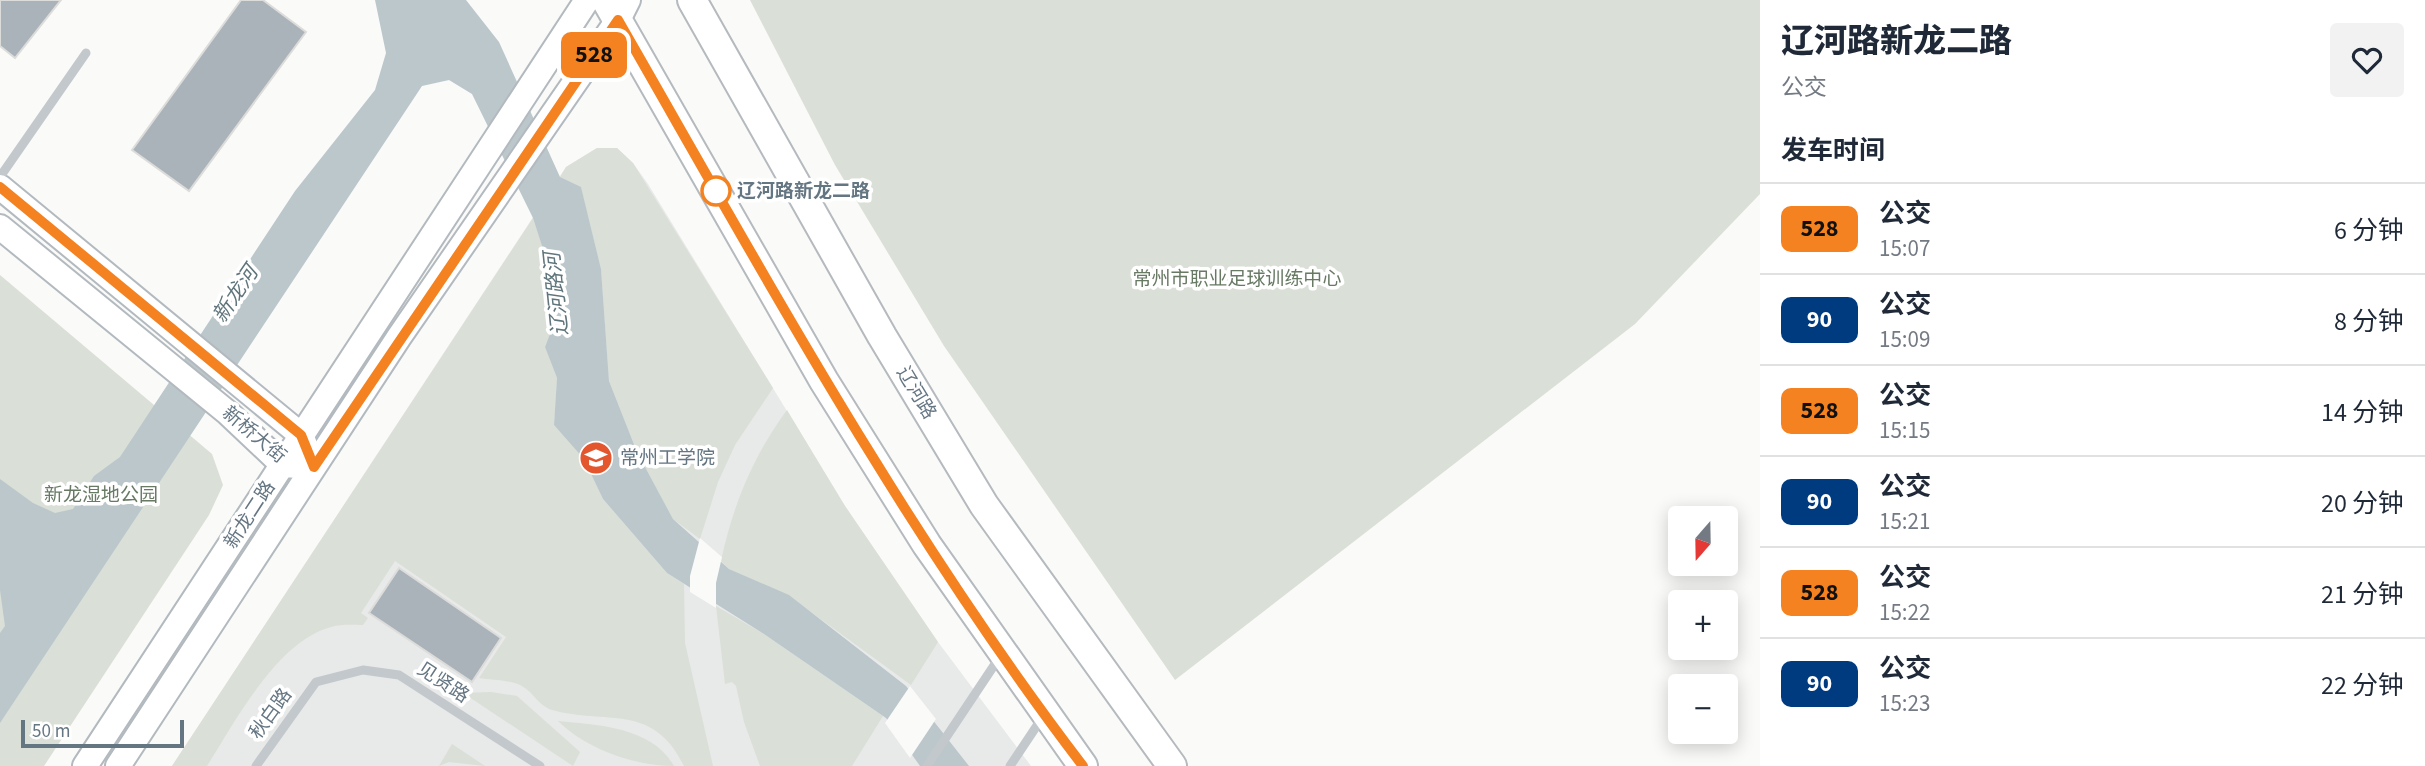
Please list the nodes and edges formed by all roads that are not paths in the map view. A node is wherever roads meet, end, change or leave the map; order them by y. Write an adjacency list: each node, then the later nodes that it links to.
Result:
1 (587, 0): 8 (street, 新龙二路)
2 (692, 0): 21 (main road, 辽河路)
3 (617, 7): 10 (street, 新龙二路); 11 (main road)
4 (86, 52): 5 (lane)
5 (0, 177)
6 (0, 187): 8 (street, 新桥大街)
7 (0, 227): 9 (street, 新桥大街)
8 (301, 435): 9 (street, 新龙二路); 10 (street, 新桥大街)
9 (283, 465): 10 (street, 新桥大街); 14 (street, 新龙二路)
10 (314, 467): 15 (street, 新龙二路)
11 (1002, 654): 13 (main road); 18 (lane)
12 (316, 682): 16 (lane, 秋白路); 17 (lane, 见贤路)
13 (1045, 714): 19 (lane); 20 (main road)
14 (85, 766)
15 (118, 766)
16 (256, 766)
17 (540, 766)
18 (926, 766)
19 (1010, 766)
20 (1083, 766)
21 (1172, 766)

